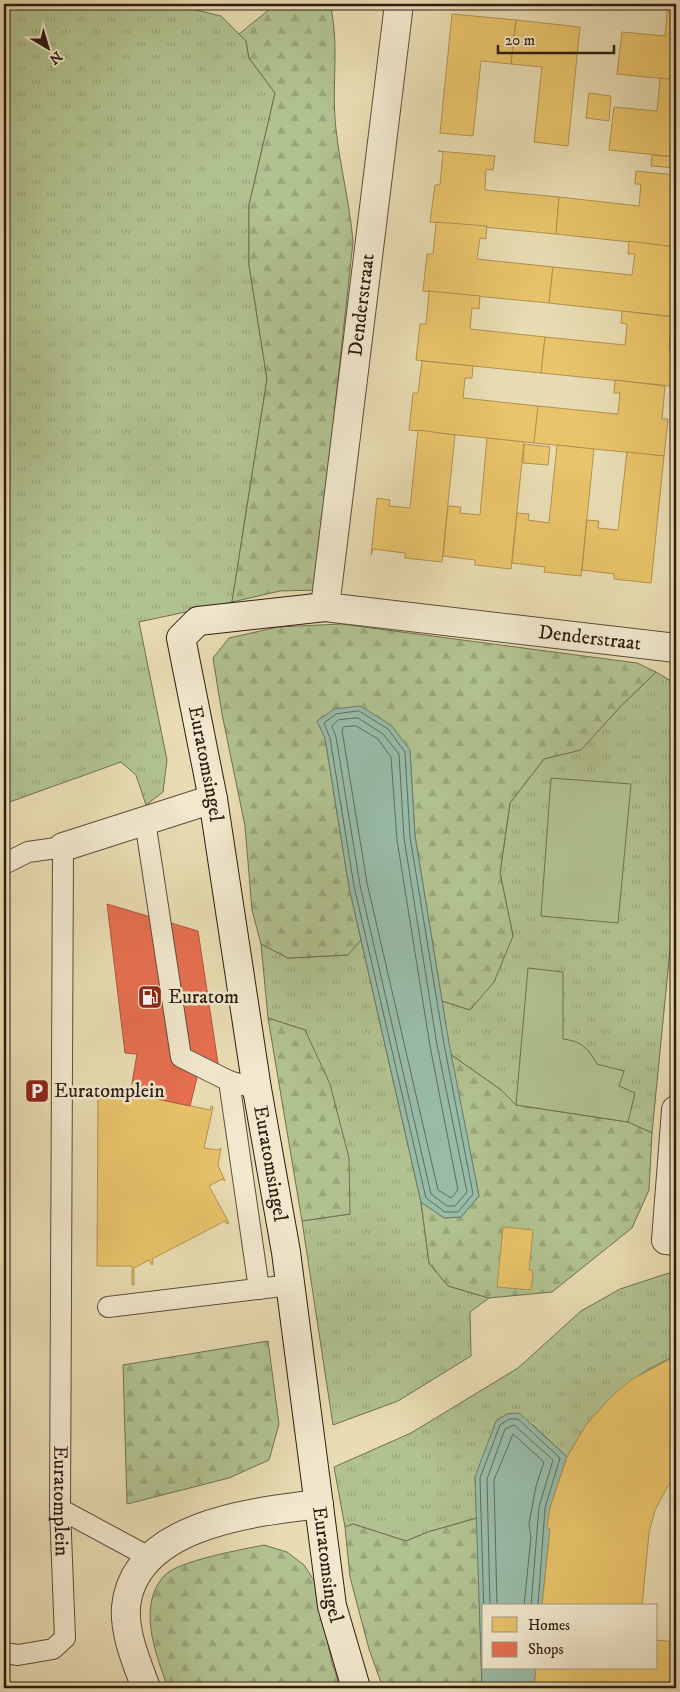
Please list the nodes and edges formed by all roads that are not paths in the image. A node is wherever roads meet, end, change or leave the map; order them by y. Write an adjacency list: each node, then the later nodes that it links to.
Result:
1 (399, 4): 2 (street, Denderstraat)
2 (325, 607): 3 (street, Denderstraat); 4 (street, Denderstraat)
3 (181, 638): 5 (street, Euratomsingel)
4 (676, 648)
5 (213, 799): 6 (street); 10 (street, Euratomsingel)
6 (145, 821): 7 (street); 9 (lane)
7 (63, 847): 8 (lane); 17 (lane, Euratomplein)
8 (4, 864)
9 (229, 1081): 10 (lane); 14 (lane)
10 (257, 1089): 13 (street, Euratomsingel)
11 (676, 1110): 12 (street)
12 (671, 1240)
13 (290, 1285): 14 (lane); 16 (street, Euratomsingel)
14 (259, 1289): 15 (lane)
15 (108, 1307)
16 (319, 1504): 18 (street); 21 (street, Euratomsingel)
17 (60, 1509): 18 (lane); 19 (lane, Euratomplein)
18 (149, 1557): 20 (street)
19 (4, 1654)
20 (146, 1688)
21 (356, 1688)

